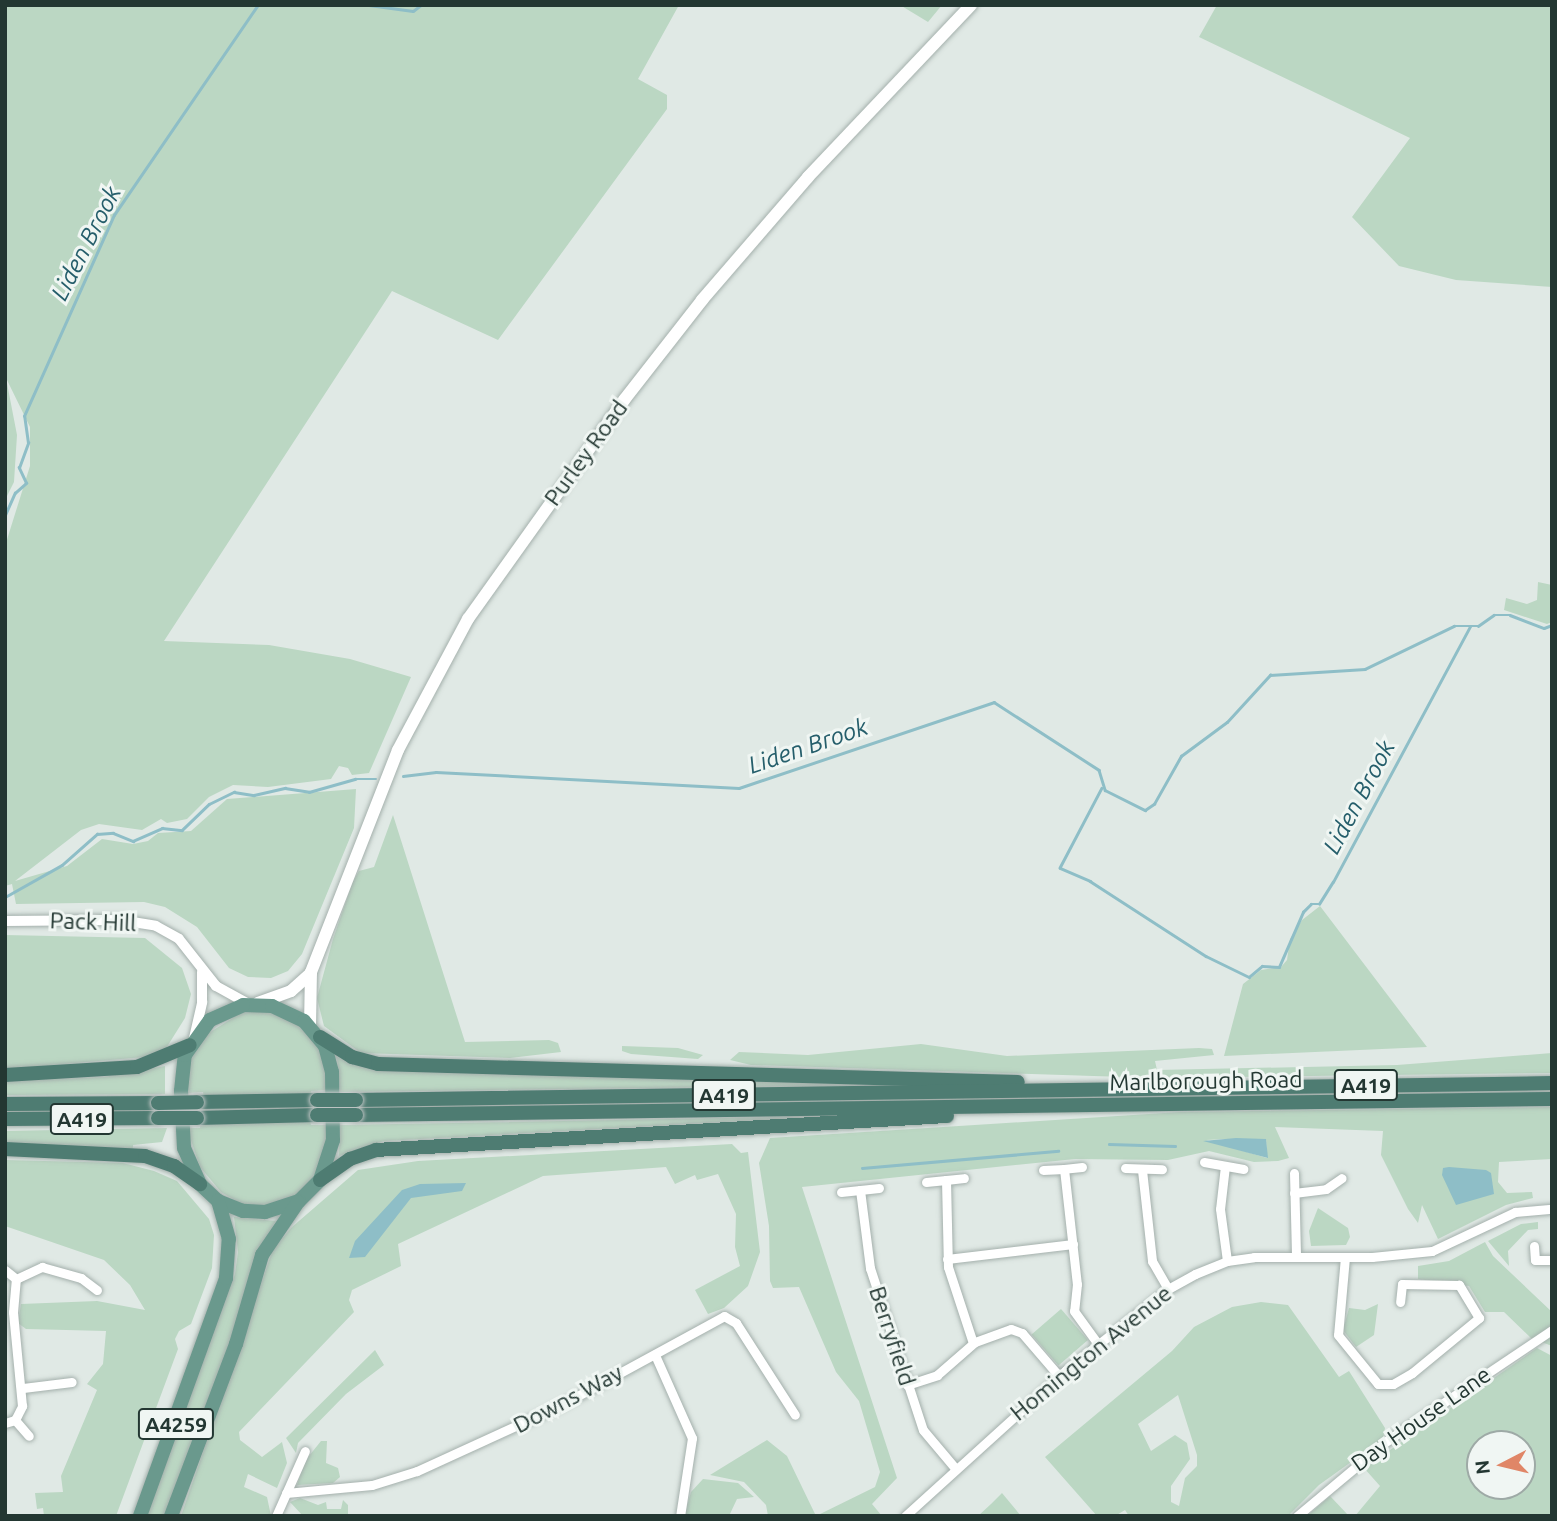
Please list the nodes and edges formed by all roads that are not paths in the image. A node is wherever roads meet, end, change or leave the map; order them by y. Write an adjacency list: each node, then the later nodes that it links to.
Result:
1 (971, 5): 4 (main road, Purley Road)
2 (5, 921): 3 (street, Pack Hill)
3 (201, 972): 5 (street, Pack Hill); 7 (street)
4 (311, 972): 5 (main road, Purley Road); 6 (main road, Purley Road)
5 (253, 1004): 6 (main road); 7 (main road)
6 (315, 1032): 10 (highway, A419); 31 (main road)
7 (192, 1042): 8 (highway, A419); 34 (main road)
8 (5, 1075)
9 (1552, 1083): 10 (highway, Marlborough Road / A419)
10 (1092, 1088): 14 (highway, A419)
11 (1552, 1099): 13 (highway, Marlborough Road / A419)
12 (5, 1104): 16 (highway, A419)
13 (1070, 1106): 14 (highway, A419); 31 (highway, A419)
14 (356, 1107): 15 (highway, A419, bridge)
15 (317, 1108): 16 (highway, A419, bridge); 16 (highway, A419, bridge)
16 (158, 1110): 17 (highway, A419)
17 (5, 1119)
18 (5, 1149): 34 (highway, A419)
19 (1204, 1163): 20 (street)
20 (1225, 1166): 25 (street); 48 (street)
21 (1082, 1167): 23 (street)
22 (1125, 1168): 27 (street)
23 (1064, 1169): 26 (street); 42 (street)
24 (1162, 1169): 27 (street)
25 (1243, 1169)
26 (1044, 1170)
27 (1142, 1170): 51 (street)
28 (1294, 1173): 38 (street)
29 (964, 1178): 32 (street)
30 (1342, 1178): 38 (street)
31 (320, 1180): 40 (main road)
32 (946, 1180): 33 (street); 46 (street)
33 (926, 1182)
34 (200, 1184): 39 (main road)
35 (879, 1188): 36 (street)
36 (860, 1191): 37 (street); 60 (street, Berryfield)
37 (841, 1192)
38 (1294, 1193): 44 (street)
39 (218, 1201): 40 (main road); 69 (main road, A4259)
40 (299, 1201): 70 (main road, A4259)
41 (1552, 1209): 45 (street, Homington Avenue)
42 (1073, 1244): 46 (street); 56 (street)
43 (1534, 1246): 47 (street)
44 (1296, 1256): 45 (street, Homington Avenue); 48 (street, Homington Avenue)
45 (1345, 1257): 53 (street)
46 (947, 1259): 55 (street)
47 (1552, 1260)
48 (1227, 1261): 51 (street, Homington Avenue)
49 (5, 1270): 50 (street)
50 (16, 1279): 52 (street); 61 (street)
51 (1168, 1289): 56 (street, Homington Avenue)
52 (97, 1290)
53 (1400, 1301)
54 (1552, 1330): 74 (street, Day House Lane)
55 (973, 1343): 58 (street); 60 (street)
56 (1098, 1344): 58 (street, Homington Avenue)
57 (655, 1355): 62 (street, Downs Way); 68 (street, Downs Way); 72 (street)
58 (1059, 1376): 67 (street, Homington Avenue)
59 (72, 1382): 61 (street)
60 (907, 1385): 67 (street, Berryfield)
61 (23, 1388): 63 (street)
62 (795, 1415)
63 (15, 1420): 64 (street); 65 (street)
64 (5, 1423)
65 (30, 1436)
66 (305, 1451): 68 (street)
67 (955, 1468): 73 (street, Homington Avenue)
68 (286, 1493): 71 (street)
69 (139, 1516)
70 (171, 1516)
71 (276, 1516)
72 (680, 1516)
73 (905, 1516)
74 (1297, 1516)

